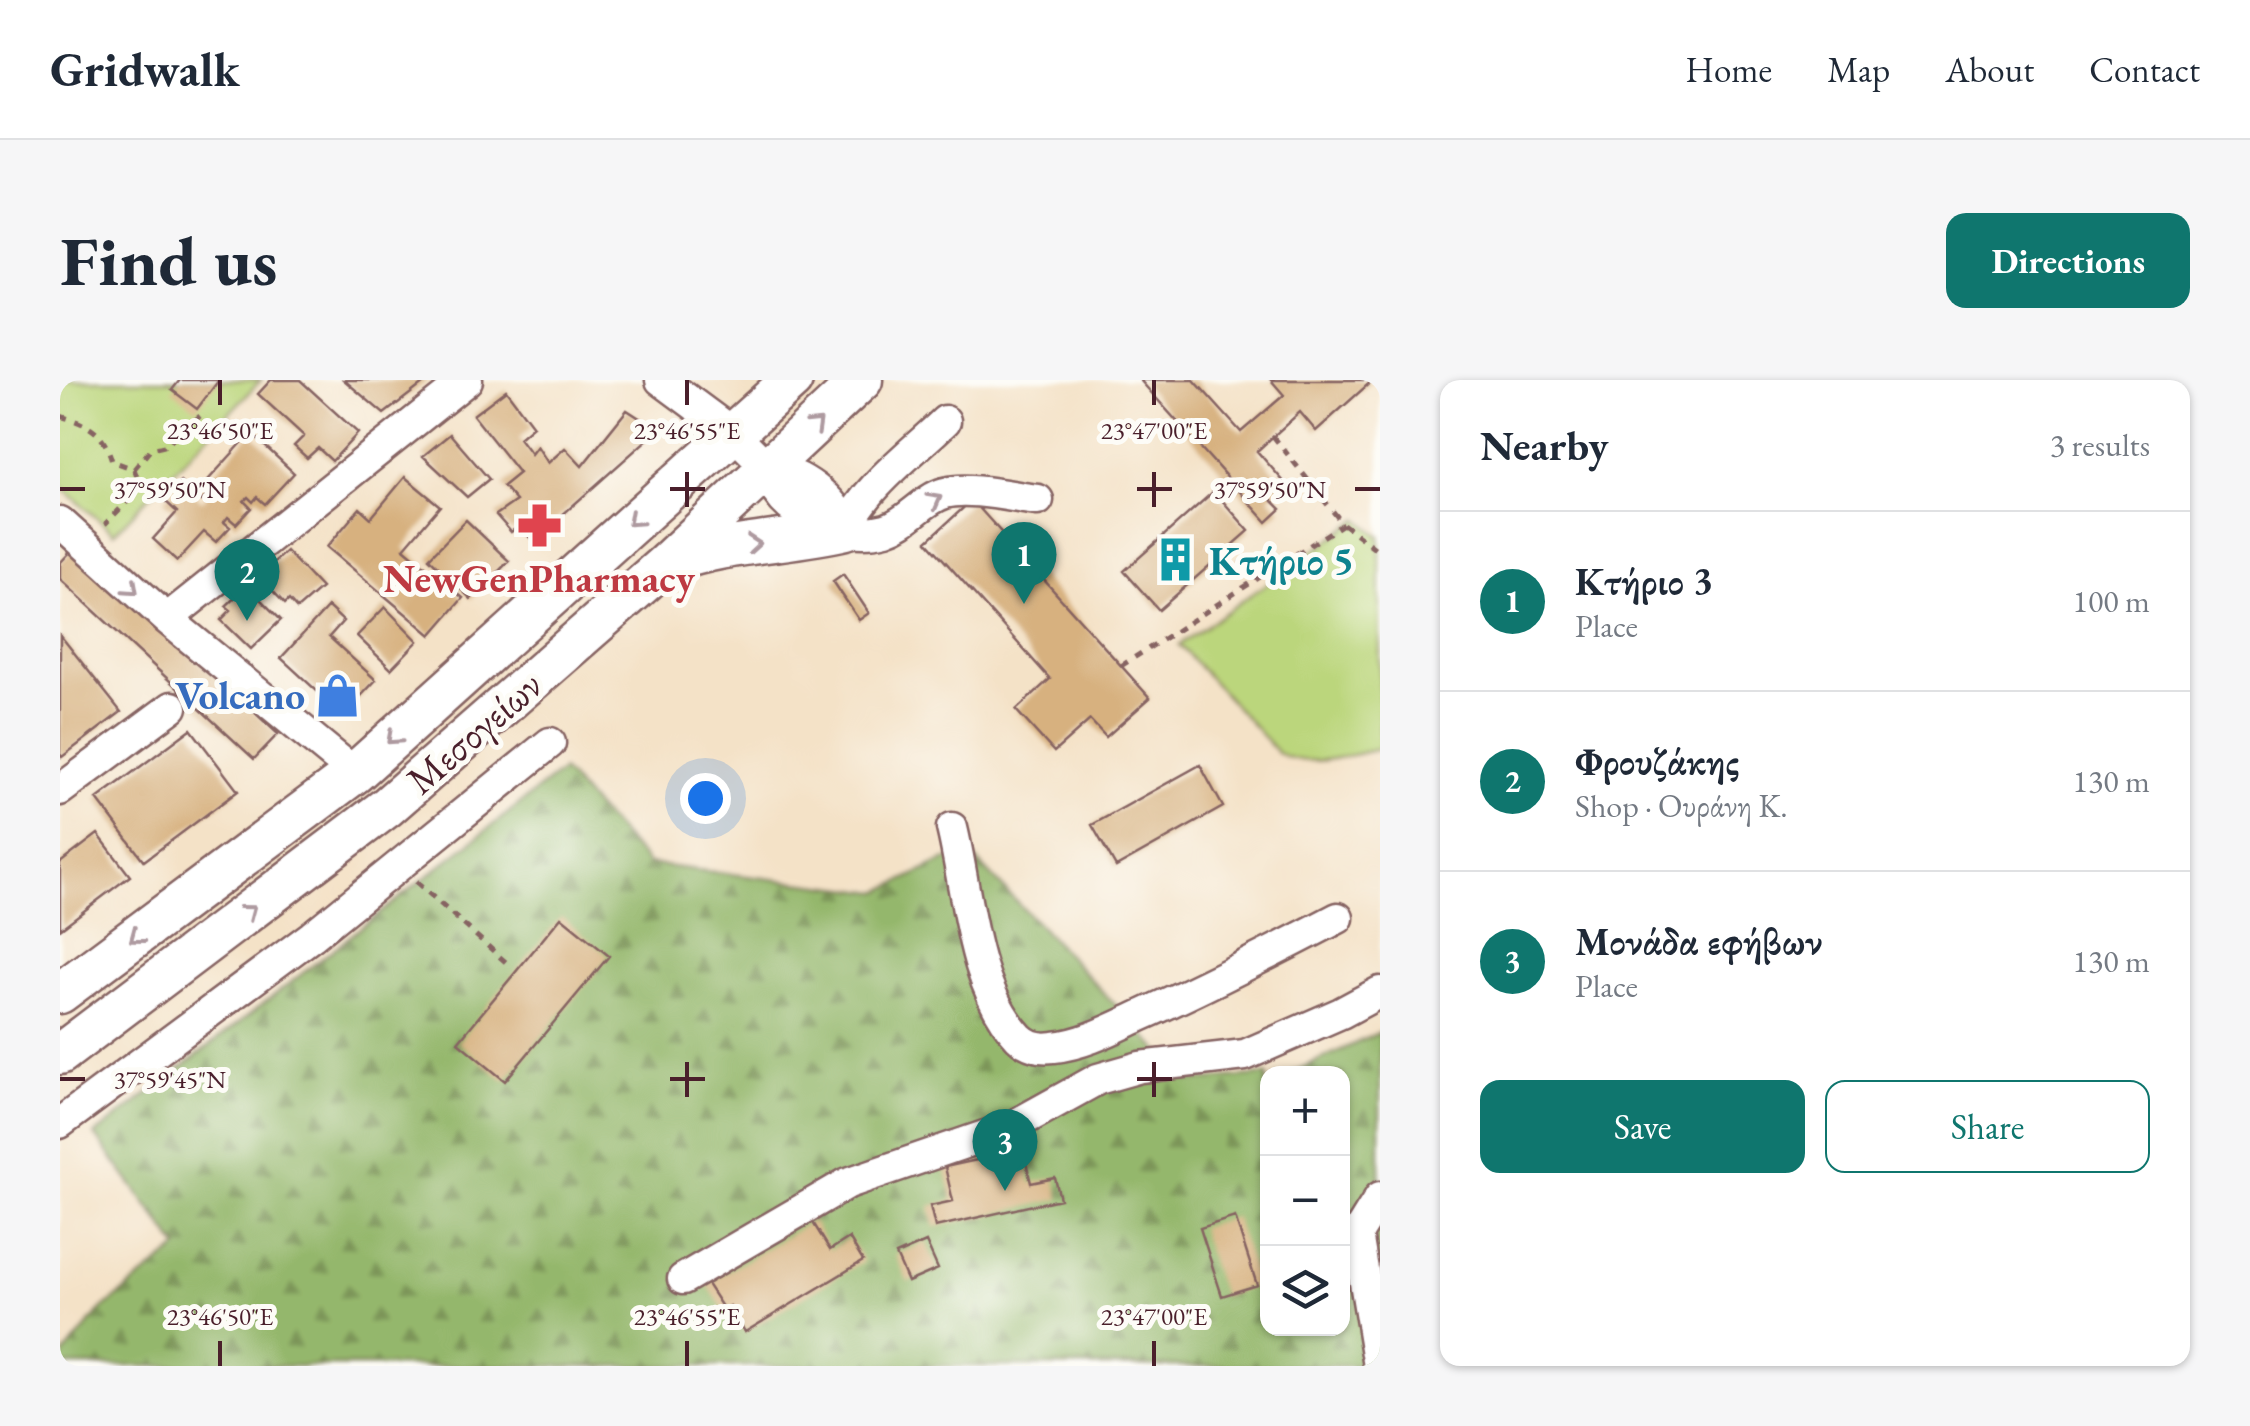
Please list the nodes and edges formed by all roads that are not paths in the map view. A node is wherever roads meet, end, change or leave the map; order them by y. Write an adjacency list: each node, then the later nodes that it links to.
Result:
1 (467, 380): 12 (street)
2 (661, 380): 6 (street)
3 (792, 380): 6 (main road, Μεσογείων)
4 (862, 380): 7 (main road, Μεσογείων, one-way to 4)
5 (945, 422): 9 (street)
6 (734, 434): 7 (street); 15 (main road, Μεσογείων, one-way to 15)
7 (769, 468): 9 (street); 11 (main road, Μεσογείων)
8 (1038, 500): 9 (street, one-way to 8)
9 (837, 514): 11 (main road, one-way to 9)
10 (60, 522): 12 (street, one-way to 12)
11 (664, 565): 21 (main road, Μεσογείων, one-way to 11)
12 (167, 619): 15 (street)
13 (172, 707): 16 (street)
14 (550, 744): 22 (street)
15 (355, 773): 20 (main road, Μεσογείων, one-way to 20)
16 (60, 790)
17 (952, 828): 18 (street)
18 (1338, 918)
19 (1380, 992): 24 (street)
20 (60, 993)
21 (60, 1054)
22 (60, 1123)
23 (1380, 1197): 25 (street)
24 (682, 1279)
25 (1379, 1366)

